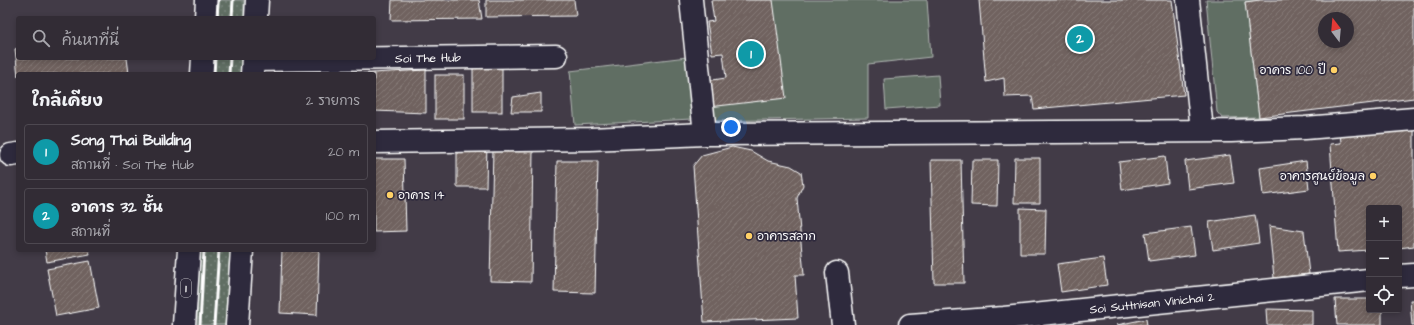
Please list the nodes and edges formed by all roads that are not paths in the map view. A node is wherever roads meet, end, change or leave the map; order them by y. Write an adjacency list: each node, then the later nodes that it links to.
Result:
1 (207, 0): 5 (street)
2 (257, 0): 6 (street)
3 (691, 0): 13 (street)
4 (1188, 0): 12 (street)
5 (206, 16)
6 (256, 16)
7 (556, 56): 9 (street, Soi The Hub)
8 (203, 60): 10 (street)
9 (253, 64)
10 (202, 72)
11 (1414, 119): 12 (street)
12 (1202, 130): 13 (street)
13 (705, 134): 14 (street)
14 (376, 142)
15 (189, 252): 21 (street, 1)
16 (242, 252): 22 (street)
17 (836, 273): 23 (street)
18 (1414, 275): 19 (street)
19 (1402, 276)
20 (1366, 280): 24 (street, Soi Suttnisan Vinichai 2)
21 (184, 325)
22 (237, 325)
23 (843, 325)
24 (910, 325)

